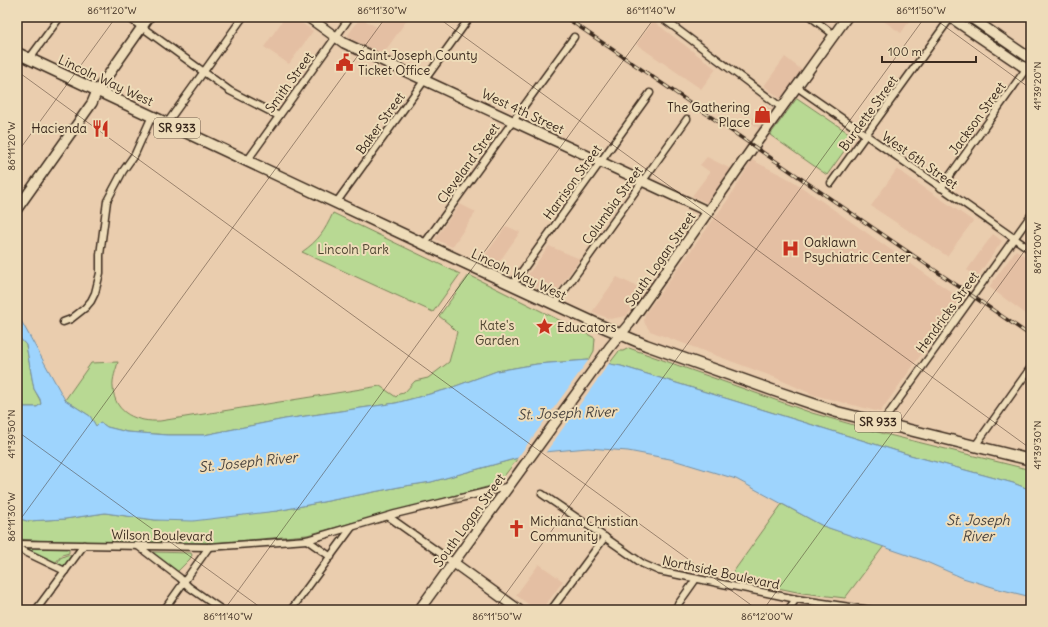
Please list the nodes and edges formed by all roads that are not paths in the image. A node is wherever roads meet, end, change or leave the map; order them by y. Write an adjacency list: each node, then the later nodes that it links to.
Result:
1 (60, 17): 18 (street)
2 (128, 17): 13 (street)
3 (149, 17): 13 (street)
4 (243, 17): 21 (street)
5 (308, 17): 15 (street, West 4th Street)
6 (350, 17): 15 (street, Smith Street)
7 (470, 17): 22 (street, Baker Street)
8 (661, 17): 26 (street)
9 (811, 17): 14 (street)
10 (847, 17): 14 (street, South Logan Street)
11 (951, 17): 20 (street); 32 (street, Burdette Street)
12 (970, 17): 19 (street)
13 (142, 27): 21 (street); 24 (street)
14 (834, 35): 23 (street, South Logan Street)
15 (336, 37): 22 (street, West 4th Street); 28 (street, Smith Street)
16 (574, 37): 30 (street, Cleveland Street)
17 (17, 53): 18 (main road, Lincoln Way West / SR 933)
18 (29, 58): 24 (main road, Lincoln Way West / SR 933)
19 (1031, 59)
20 (1029, 68): 37 (street, Jackson Street)
21 (204, 72): 28 (street); 31 (street)
22 (425, 80): 30 (street, West 4th Street); 38 (street, Baker Street)
23 (797, 87): 26 (street, South Logan Street); 32 (street, West 6th Street)
24 (97, 91): 27 (main road, Lincoln Way West / SR 933); 39 (street)
25 (650, 93): 34 (street, Harrison Street)
26 (782, 108): 40 (street, South Logan Street)
27 (152, 116): 31 (main road, Lincoln Way West / SR 933); 47 (street)
28 (279, 116): 33 (street, Smith Street)
29 (687, 119): 35 (street, Columbia Street)
30 (512, 120): 34 (street, West 4th Street); 43 (street, Cleveland Street)
31 (167, 123): 33 (main road, Lincoln Way West / SR 933)
32 (866, 136): 36 (street, Burdette Street); 37 (street, West 6th Street)
33 (247, 161): 38 (main road, Lincoln Way West / SR 933)
34 (600, 162): 35 (street, West 4th Street); 45 (street, Harrison Street)
35 (643, 181): 40 (street, West 4th Street); 46 (street, Columbia Street)
36 (832, 183)
37 (941, 188): 42 (street, West 6th Street)
38 (336, 203): 43 (main road, Lincoln Way West / SR 933)
39 (17, 209)
40 (709, 212): 48 (street, South Logan Street)
41 (1031, 215): 42 (street, Hendricks Street)
42 (1014, 238): 44 (street, West 6th Street); 50 (street, Hendricks Street)
43 (424, 244): 45 (main road, Lincoln Way West / SR 933)
44 (1031, 250)
45 (512, 285): 46 (main road, Lincoln Way West / SR 933)
46 (554, 304): 48 (main road, Lincoln Way West / SR 933)
47 (63, 322)
48 (620, 334): 50 (main road, Lincoln Way West / SR 933); 53 (street, South Logan Street)
49 (1031, 367): 51 (street)
50 (882, 423): 51 (main road, Lincoln Way West / SR 933)
51 (975, 446): 52 (main road, Lincoln Way West / SR 933)
52 (1031, 460)
53 (510, 486): 55 (street, Wilson Boulevard, one-way to 55); 65 (street, South Logan Street)
54 (542, 494): 57 (street, Northside Boulevard)
55 (388, 517): 56 (street, Wilson Boulevard); 65 (street)
56 (352, 528): 58 (street, Wilson Boulevard); 64 (street)
57 (605, 537): 67 (street, Northside Boulevard); 76 (street)
58 (307, 540): 62 (street, Wilson Boulevard); 64 (street)
59 (17, 544): 60 (street, Wilson Boulevard)
60 (84, 545): 61 (street, Wilson Boulevard); 66 (street)
61 (138, 546): 62 (street, Wilson Boulevard); 68 (street)
62 (209, 547): 68 (street)
63 (17, 548): 66 (street)
64 (331, 557): 73 (street)
65 (454, 563): 74 (street, South Logan Street); 75 (street)
66 (65, 570): 70 (street)
67 (696, 579): 69 (street, Northside Boulevard); 77 (street)
68 (184, 582): 71 (street); 72 (street)
69 (796, 600): 78 (street); 79 (street, Northside Boulevard)
70 (36, 610)
71 (164, 610)
72 (222, 610)
73 (291, 610)
74 (420, 610)
75 (519, 610)
76 (552, 610)
77 (674, 610)
78 (788, 610)
79 (870, 610)

